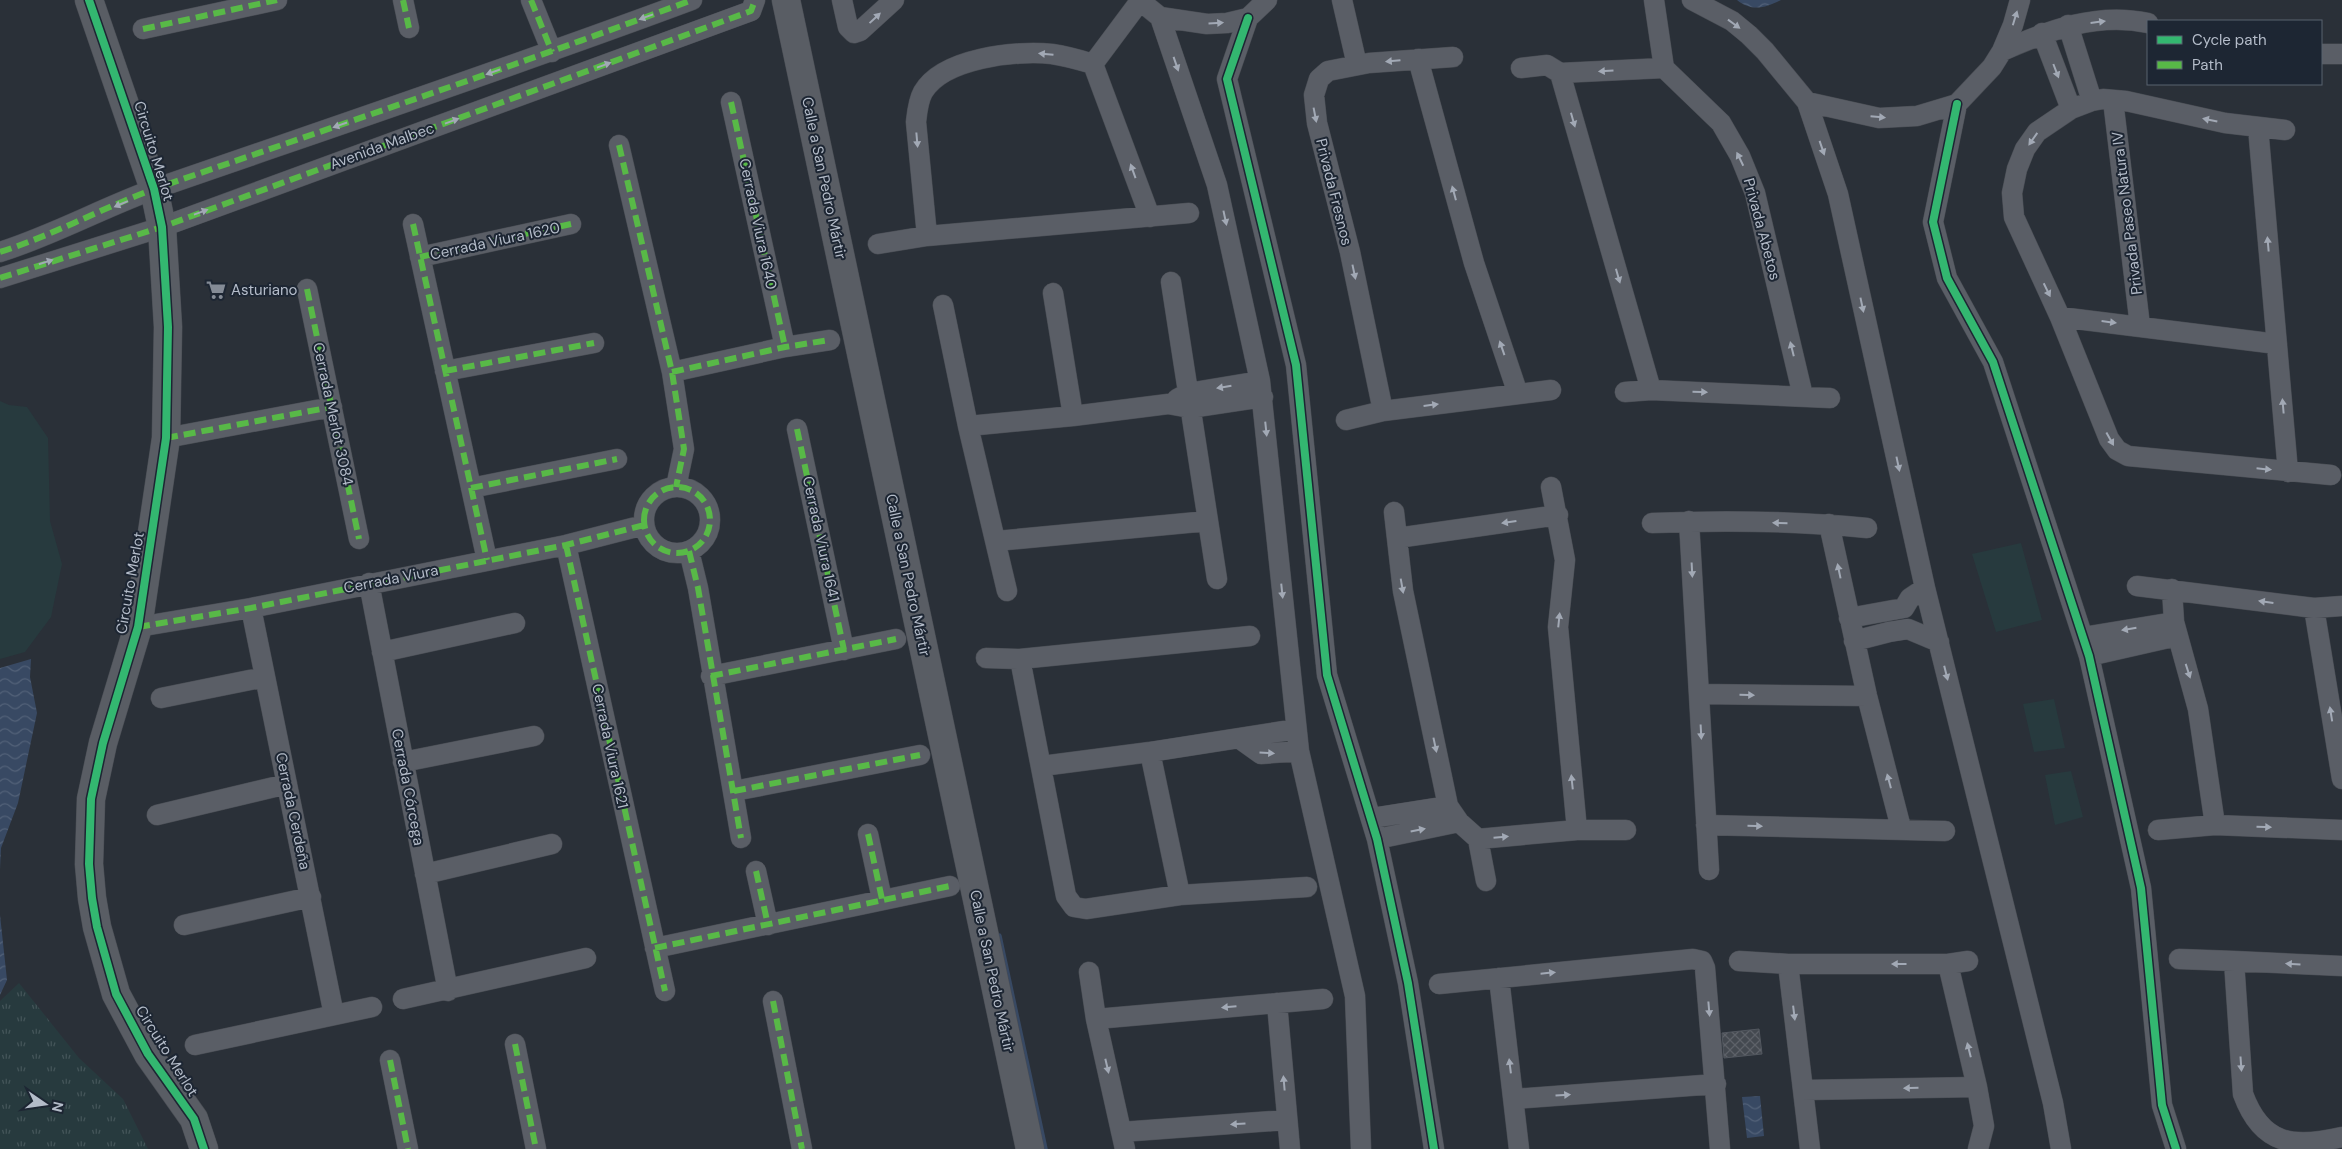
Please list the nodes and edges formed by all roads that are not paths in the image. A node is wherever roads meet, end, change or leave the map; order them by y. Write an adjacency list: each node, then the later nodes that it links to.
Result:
1 (89, 0): 45 (street, Circuito Merlot)
2 (277, 0): 23 (street)
3 (403, 0): 22 (street)
4 (531, 0): 26 (street)
5 (692, 0): 26 (street, one-way to 26)
6 (755, 0): 50 (street, Avenida Malbec, one-way to 6)
7 (786, 0): 207 (street, Calle a San Pedro Mártir)
8 (842, 0): 9 (street, one-way to 9)
9 (894, 0)
10 (1140, 0): 18 (street); 31 (street)
11 (1267, 0): 19 (street)
12 (1342, 0): 32 (street)
13 (1356, 0): 32 (street)
14 (1641, 0): 34 (street)
15 (1654, 0): 34 (street)
16 (1692, 0): 39 (street, one-way to 39)
17 (2020, 0): 25 (street, one-way to 17)
18 (1160, 18): 19 (street, one-way to 19); 68 (street, one-way to 68)
19 (1248, 18): 146 (street)
20 (2147, 23): 21 (street, one-way to 20)
21 (2068, 25): 24 (street); 37 (street)
22 (408, 28)
23 (143, 29)
24 (2042, 33): 25 (street); 41 (street, one-way to 41)
25 (2002, 51): 40 (street)
26 (552, 52): 45 (street, one-way to 45)
27 (2322, 54): 28 (street)
28 (2342, 54)
29 (1453, 57): 30 (street, Privada Fresnos)
30 (1418, 59): 32 (street, Privada Fresnos, one-way to 32); 72 (street, one-way to 30)
31 (1093, 64): 47 (street, one-way to 31); 51 (street, one-way to 51)
32 (1363, 64): 77 (street, Privada Fresnos, one-way to 77)
33 (1521, 68): 35 (street)
34 (1658, 68): 35 (street, one-way to 35); 73 (street, Privada Abetos, one-way to 34)
35 (1560, 73): 70 (street, one-way to 70)
36 (2114, 100): 37 (street); 42 (street, one-way to 36); 61 (street, Privada Paseo Natura IV)
37 (2092, 101): 41 (street)
38 (731, 102): 65 (street, Cerrada Viura 1640)
39 (1807, 102): 40 (street, one-way to 40); 106 (street, one-way to 106)
40 (1957, 104): 119 (street)
41 (2071, 109): 60 (street, one-way to 60)
42 (2258, 127): 43 (street); 64 (street, one-way to 42)
43 (2286, 130)
44 (619, 145): 67 (street)
45 (154, 189): 50 (street, Circuito Merlot); 53 (street, one-way to 53)
46 (1189, 213): 47 (street)
47 (1150, 217): 51 (street)
48 (413, 224): 54 (street, Cerrada Viura 1620)
49 (571, 224): 54 (street, Cerrada Viura 1620)
50 (162, 227): 55 (street, Avenida Malbec, one-way to 50); 82 (street, Circuito Merlot)
51 (926, 236): 52 (street)
52 (878, 244)
53 (0, 252)
54 (420, 257): 66 (street, Cerrada Viura 1620)
55 (0, 278)
56 (1171, 282): 75 (street)
57 (308, 289): 76 (street, Cerrada Merlot 3084)
58 (1053, 293): 78 (street)
59 (943, 305): 80 (street)
60 (2060, 316): 61 (street, one-way to 61); 84 (street, one-way to 84)
61 (2140, 326): 64 (street)
62 (830, 340): 65 (street)
63 (594, 343): 66 (street)
64 (2277, 344): 84 (street, one-way to 64)
65 (785, 347): 67 (street)
66 (445, 372): 88 (street, Cerrada Viura 1620)
67 (672, 372): 86 (street)
68 (1262, 389): 75 (street); 133 (street, one-way to 133)
69 (1551, 390): 72 (street)
70 (1651, 390): 71 (street); 73 (street, one-way to 73)
71 (1625, 392)
72 (1518, 394): 77 (street, one-way to 72)
73 (1804, 396): 74 (street)
74 (1830, 398)
75 (1189, 400): 78 (street); 91 (street)
76 (332, 407): 82 (street); 98 (street, Cerrada Merlot 3084)
77 (1383, 411): 79 (street)
78 (1074, 416): 80 (street)
79 (1346, 420)
80 (968, 426): 99 (street)
81 (797, 429): 123 (street, Cerrada Viura 1641)
82 (166, 438): 115 (street, Circuito Merlot)
83 (617, 459): 88 (street)
84 (2288, 472): 85 (street)
85 (2331, 475)
86 (676, 487): 95 (street); 101 (street)
87 (1551, 487): 90 (street)
88 (471, 488): 102 (street, Cerrada Viura 1620)
89 (1394, 512): 97 (street)
90 (1558, 515): 97 (street, one-way to 97); 150 (street, one-way to 90)
91 (1208, 521): 99 (street); 103 (street)
92 (1689, 521): 93 (street); 94 (street, one-way to 92); 130 (street, one-way to 130)
93 (1652, 523)
94 (1828, 524): 96 (street); 113 (street, one-way to 94)
95 (644, 525): 100 (street, Cerrada Viura); 101 (street)
96 (1867, 528)
97 (1397, 538): 144 (street, one-way to 144)
98 (359, 539)
99 (996, 541): 108 (street)
100 (566, 544): 102 (street, Cerrada Viura); 171 (street, Cerrada Viura 1621)
101 (689, 551): 128 (street)
102 (487, 560): 104 (street, Cerrada Viura)
103 (1217, 579)
104 (369, 583): 110 (street, Cerrada Viura); 124 (street, Cerrada Córcega)
105 (2137, 586): 107 (street)
106 (1925, 588): 111 (street); 122 (street)
107 (2172, 589): 112 (street, one-way to 107); 117 (street)
108 (1007, 591)
109 (2342, 606): 112 (street)
110 (251, 608): 115 (street, Cerrada Viura); 129 (street, Cerrada Cerdeña)
111 (1904, 608): 113 (street); 116 (street)
112 (2314, 608): 141 (street, one-way to 112)
113 (1849, 618): 121 (street)
114 (515, 624): 124 (street)
115 (138, 628): 203 (street, Circuito Merlot)
116 (1908, 629): 121 (street); 122 (street)
117 (2175, 629): 119 (street, one-way to 119); 125 (street); 148 (street, one-way to 148)
118 (1250, 636): 127 (street)
119 (2083, 637): 125 (street)
120 (896, 639): 123 (street)
121 (1854, 641): 131 (street)
122 (1939, 642): 215 (street, one-way to 215)
123 (844, 650): 128 (street)
124 (382, 652): 139 (street, Cerrada Córcega)
125 (2089, 656): 216 (street)
126 (986, 658): 127 (street)
127 (1020, 658): 140 (street)
128 (711, 676): 143 (street)
129 (265, 677): 132 (street); 142 (street, Cerrada Cerdeña)
130 (1699, 694): 131 (street, one-way to 131); 147 (street, one-way to 147)
131 (1867, 696): 149 (street, one-way to 131)
132 (161, 698)
133 (1296, 729): 135 (street); 136 (street)
134 (534, 736): 139 (street)
135 (1240, 739): 136 (street, one-way to 136); 137 (street)
136 (1299, 751): 209 (street)
137 (1150, 752): 140 (street); 166 (street)
138 (920, 754): 143 (street)
139 (403, 762): 162 (street, Cerrada Córcega)
140 (1042, 766): 166 (street)
141 (2342, 779)
142 (287, 784): 145 (street); 167 (street, Cerrada Cerdeña)
143 (734, 791): 156 (street)
144 (1453, 814): 146 (street); 157 (street, one-way to 144); 158 (street)
145 (157, 816)
146 (1372, 818): 157 (street)
147 (1706, 825): 149 (street, one-way to 149); 160 (street)
148 (2215, 825): 153 (street); 154 (street, one-way to 154)
149 (1902, 828): 152 (street)
150 (1577, 830): 151 (street); 158 (street, one-way to 150)
151 (1626, 830)
152 (1945, 830)
153 (2158, 830)
154 (2342, 830)
155 (868, 834): 168 (street)
156 (741, 838)
157 (1377, 839): 210 (street)
158 (1478, 839): 163 (street)
159 (552, 844): 162 (street)
160 (1709, 870)
161 (756, 871): 169 (street)
162 (425, 874): 183 (street, Cerrada Córcega)
163 (1486, 881)
164 (950, 886): 168 (street)
165 (1307, 887): 166 (street)
166 (1180, 896)
167 (311, 897): 170 (street); 190 (street, Cerrada Cerdeña)
168 (882, 900): 169 (street)
169 (768, 924): 171 (street)
170 (184, 925)
171 (655, 948): 184 (street, Cerrada Viura 1621)
172 (586, 958): 183 (street)
173 (2178, 959): 176 (street)
174 (1739, 961): 177 (street)
175 (1968, 961): 178 (street)
176 (2234, 961): 179 (street, one-way to 176); 202 (street, one-way to 202)
177 (1788, 964): 178 (street, one-way to 177); 197 (street, one-way to 197)
178 (1948, 964): 196 (street, one-way to 178)
179 (2342, 966)
180 (1088, 972): 191 (street)
181 (1499, 978): 182 (street); 195 (street, one-way to 195); 198 (street, one-way to 181)
182 (1439, 984)
183 (448, 991): 186 (street)
184 (665, 991)
185 (1323, 998): 188 (street)
186 (404, 999)
187 (773, 1001): 206 (street)
188 (1277, 1003): 191 (street, one-way to 191); 199 (street, one-way to 188)
189 (372, 1007): 190 (street)
190 (334, 1015): 193 (street)
191 (1096, 1019): 201 (street, one-way to 201)
192 (515, 1044): 205 (street)
193 (195, 1045)
194 (390, 1060): 204 (street)
195 (1716, 1084): 198 (street, one-way to 195); 212 (street)
196 (1978, 1087): 197 (street, one-way to 197); 214 (street)
197 (1804, 1090): 213 (street)
198 (1514, 1098): 211 (street)
199 (1287, 1120): 201 (street, one-way to 201); 208 (street)
200 (2342, 1137): 202 (street)
201 (1123, 1141)
202 (2274, 1144)
203 (204, 1149)
204 (408, 1149)
205 (536, 1149)
206 (802, 1149)
207 (1030, 1149)
208 (1290, 1149)
209 (1361, 1149)
210 (1434, 1149)
211 (1519, 1149)
212 (1720, 1149)
213 (1810, 1149)
214 (1978, 1149)
215 (2061, 1149)
216 (2176, 1149)

